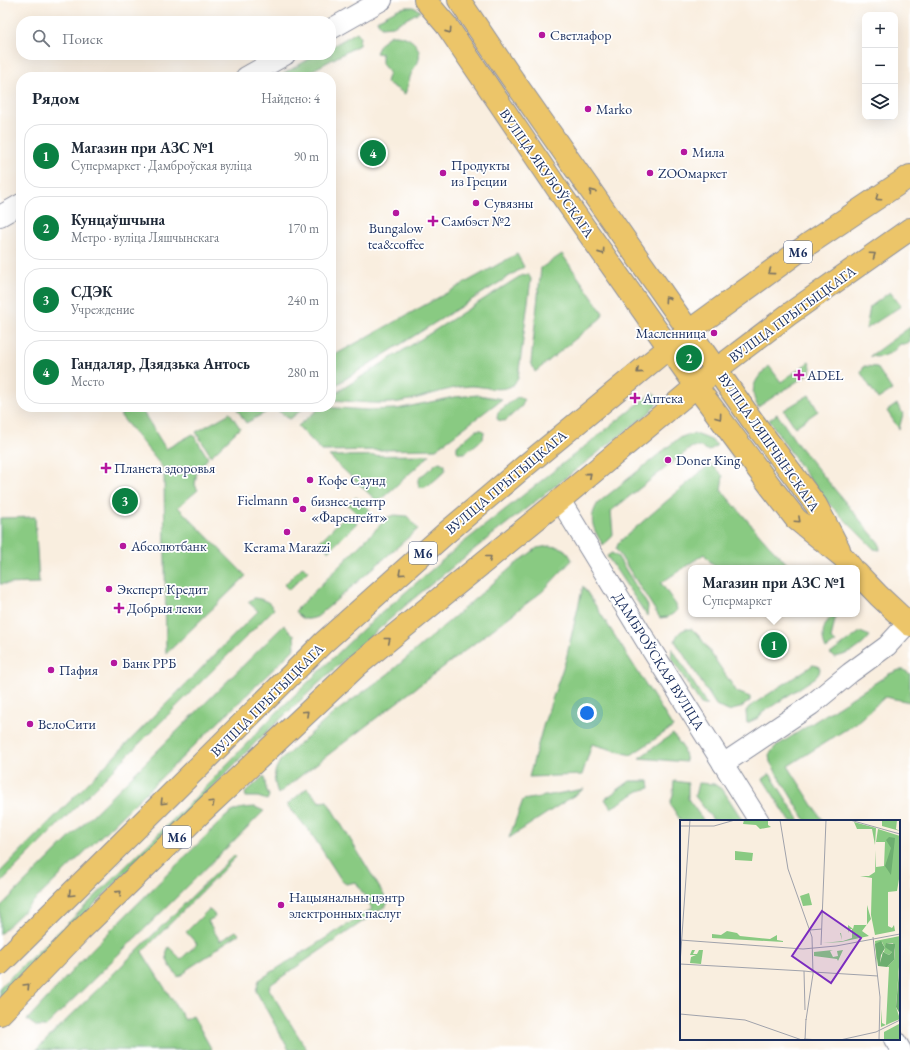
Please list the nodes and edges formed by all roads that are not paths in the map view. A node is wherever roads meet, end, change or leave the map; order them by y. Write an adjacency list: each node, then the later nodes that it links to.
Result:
1 (382, 0): 4 (street)
2 (425, 0): 12 (main road, ВУЛІЦА ЯКУБОЎСКАГА, one-way to 12)
3 (459, 0): 11 (main road, ВУЛІЦА ЯКУБОЎСКАГА, one-way to 3)
4 (336, 26)
5 (276, 60): 6 (street)
6 (255, 72)
7 (910, 176): 11 (main road, ВУЛІЦА ПРЫТЫЦКАГА / М6, one-way to 11)
8 (16, 207): 9 (street)
9 (0, 216)
10 (910, 229): 13 (main road, ВУЛІЦА ПРЫТЫЦКАГА / М6, one-way to 10)
11 (689, 331): 12 (main road, ВУЛІЦА ПРЫТЫЦКАГА / М6); 13 (main road, ВУЛІЦА ЛЯШЧЫНСКАГА)
12 (669, 346): 14 (main road, ВУЛІЦА ЛЯШЧЫНСКАГА); 21 (main road, ВУЛІЦА ПРЫТЫЦКАГА / М6, one-way to 21)
13 (717, 369): 14 (main road, ВУЛІЦА ПРЫТЫЦКАГА / М6); 16 (main road, ВУЛІЦА ЛЯШЧЫНСКАГА)
14 (696, 386): 15 (main road, ВУЛІЦА ПРЫТЫЦКАГА / М6, one-way to 14); 16 (main road, ВУЛІЦА ЛЯШЧЫНСКАГА, one-way to 16)
15 (560, 500): 19 (street, ДАМБРОЎСКАЯ ВУЛІЦА); 22 (main road, ВУЛІЦА ПРЫТЫЦКАГА / М6, one-way to 15)
16 (848, 563)
17 (860, 577): 18 (main road)
18 (909, 624): 19 (street)
19 (723, 764): 20 (street, ДАМБРОЎСКАЯ ВУЛІЦА)
20 (758, 820)
21 (0, 964)
22 (0, 1014)
23 (895, 1040): 24 (street)
24 (901, 1050)

